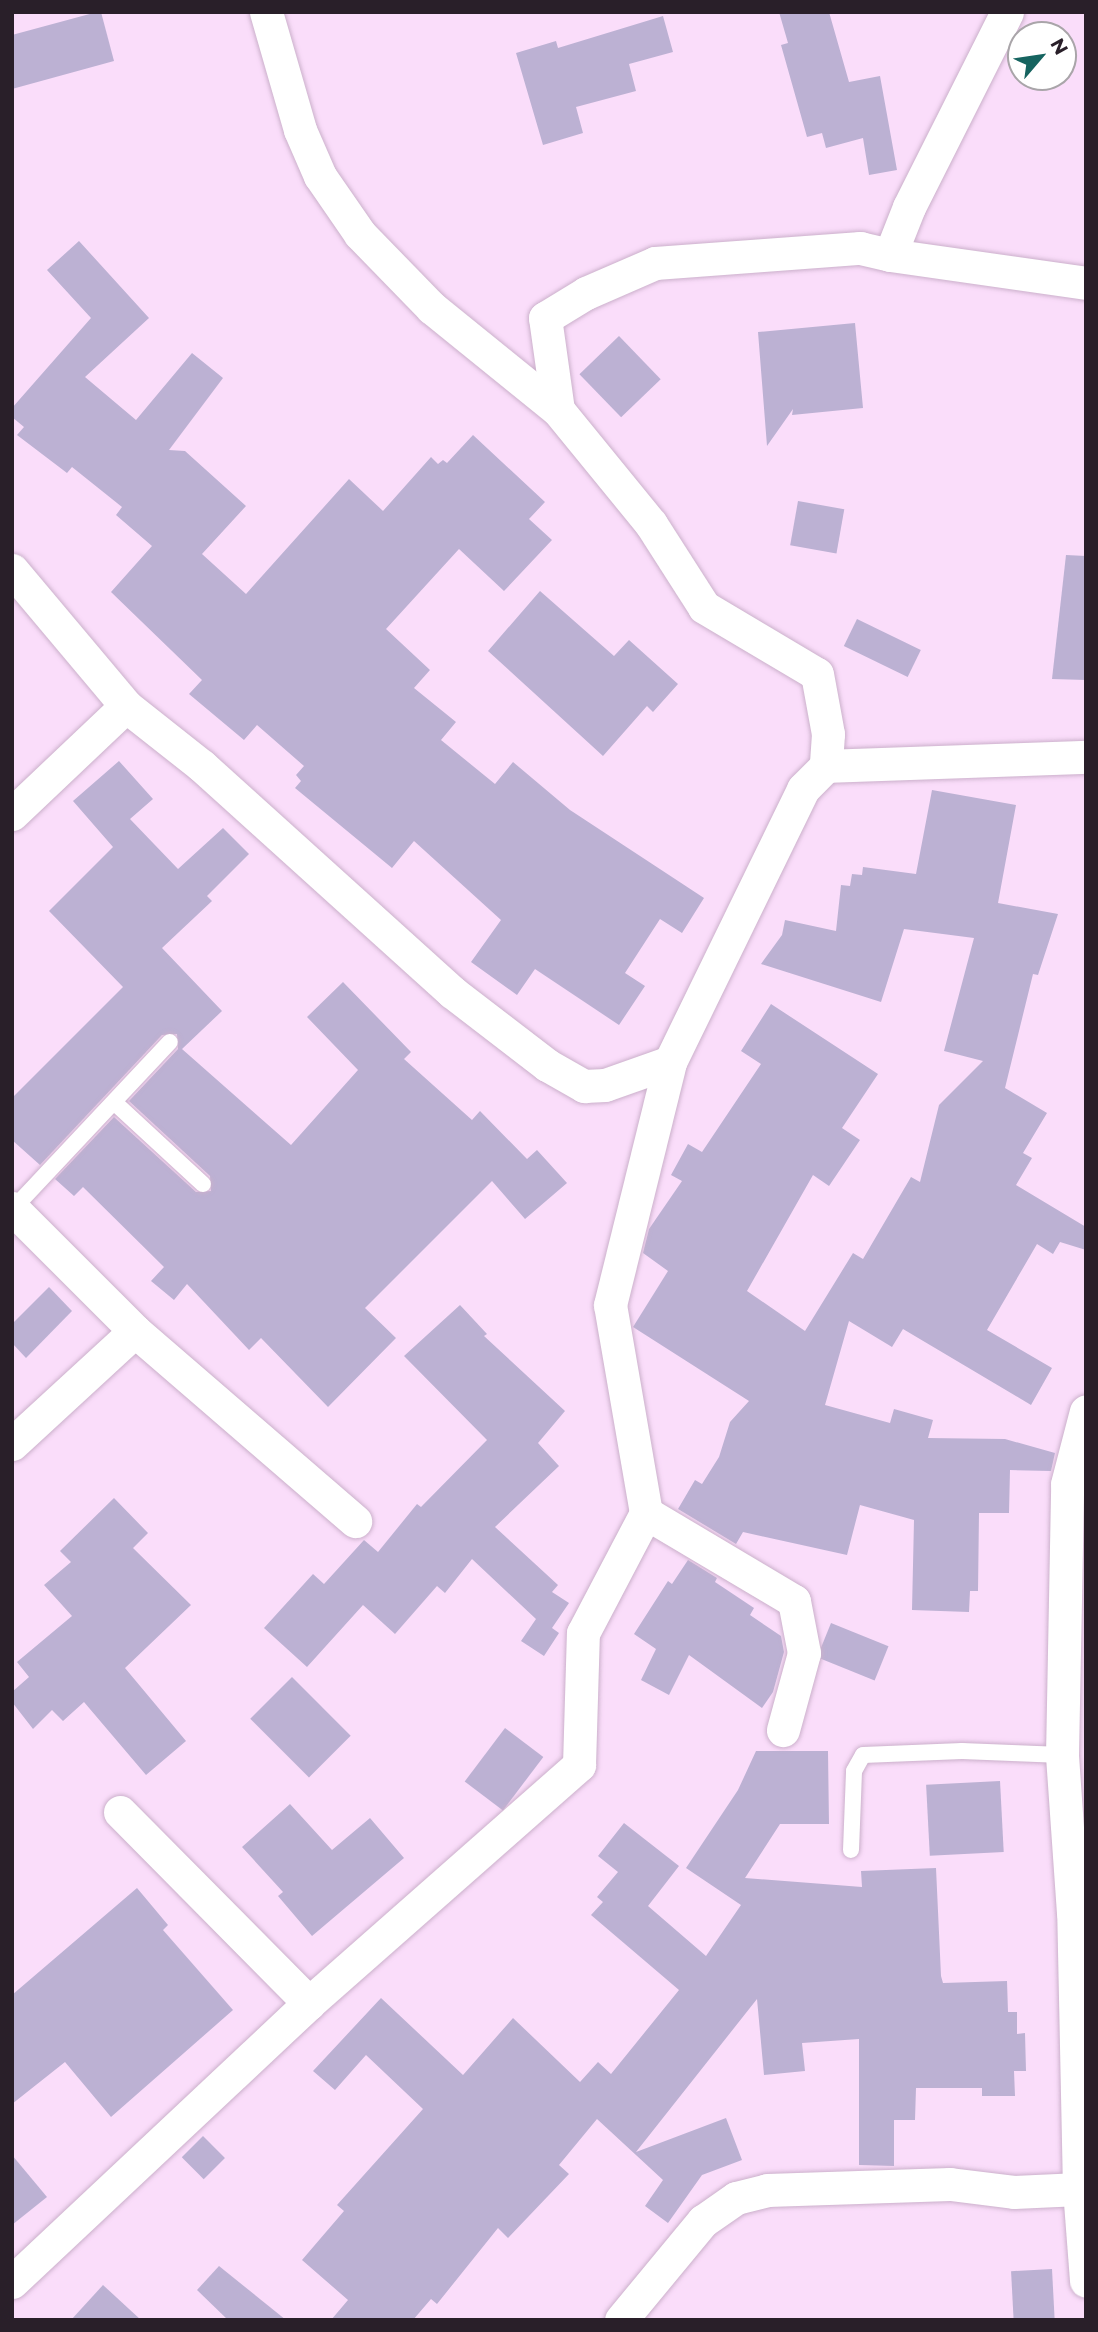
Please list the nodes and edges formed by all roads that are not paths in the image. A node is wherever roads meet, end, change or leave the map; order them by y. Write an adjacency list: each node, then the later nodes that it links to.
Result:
1 (266, 12): 5 (street)
2 (1007, 12): 3 (street)
3 (891, 255): 4 (street); 5 (street)
4 (1086, 283)
5 (558, 410): 9 (street)
6 (12, 570): 7 (street)
7 (126, 706): 10 (street); 12 (street)
8 (1086, 757): 9 (street)
9 (826, 766): 12 (street)
10 (12, 814)
11 (170, 1042): 13 (lane)
12 (670, 1062): 19 (street)
13 (114, 1102): 14 (lane); 15 (lane)
14 (203, 1184)
15 (13, 1208): 16 (street)
16 (135, 1331): 18 (street); 20 (street)
17 (1086, 1411): 22 (street)
18 (12, 1444)
19 (646, 1513): 21 (street); 25 (street)
20 (355, 1521)
21 (783, 1730)
22 (1062, 1755): 24 (lane); 26 (street)
23 (120, 1812): 25 (street)
24 (851, 1850)
25 (309, 2003): 28 (street)
26 (1079, 2189): 27 (street); 29 (street)
27 (1086, 2281)
28 (12, 2282)
29 (621, 2320)

